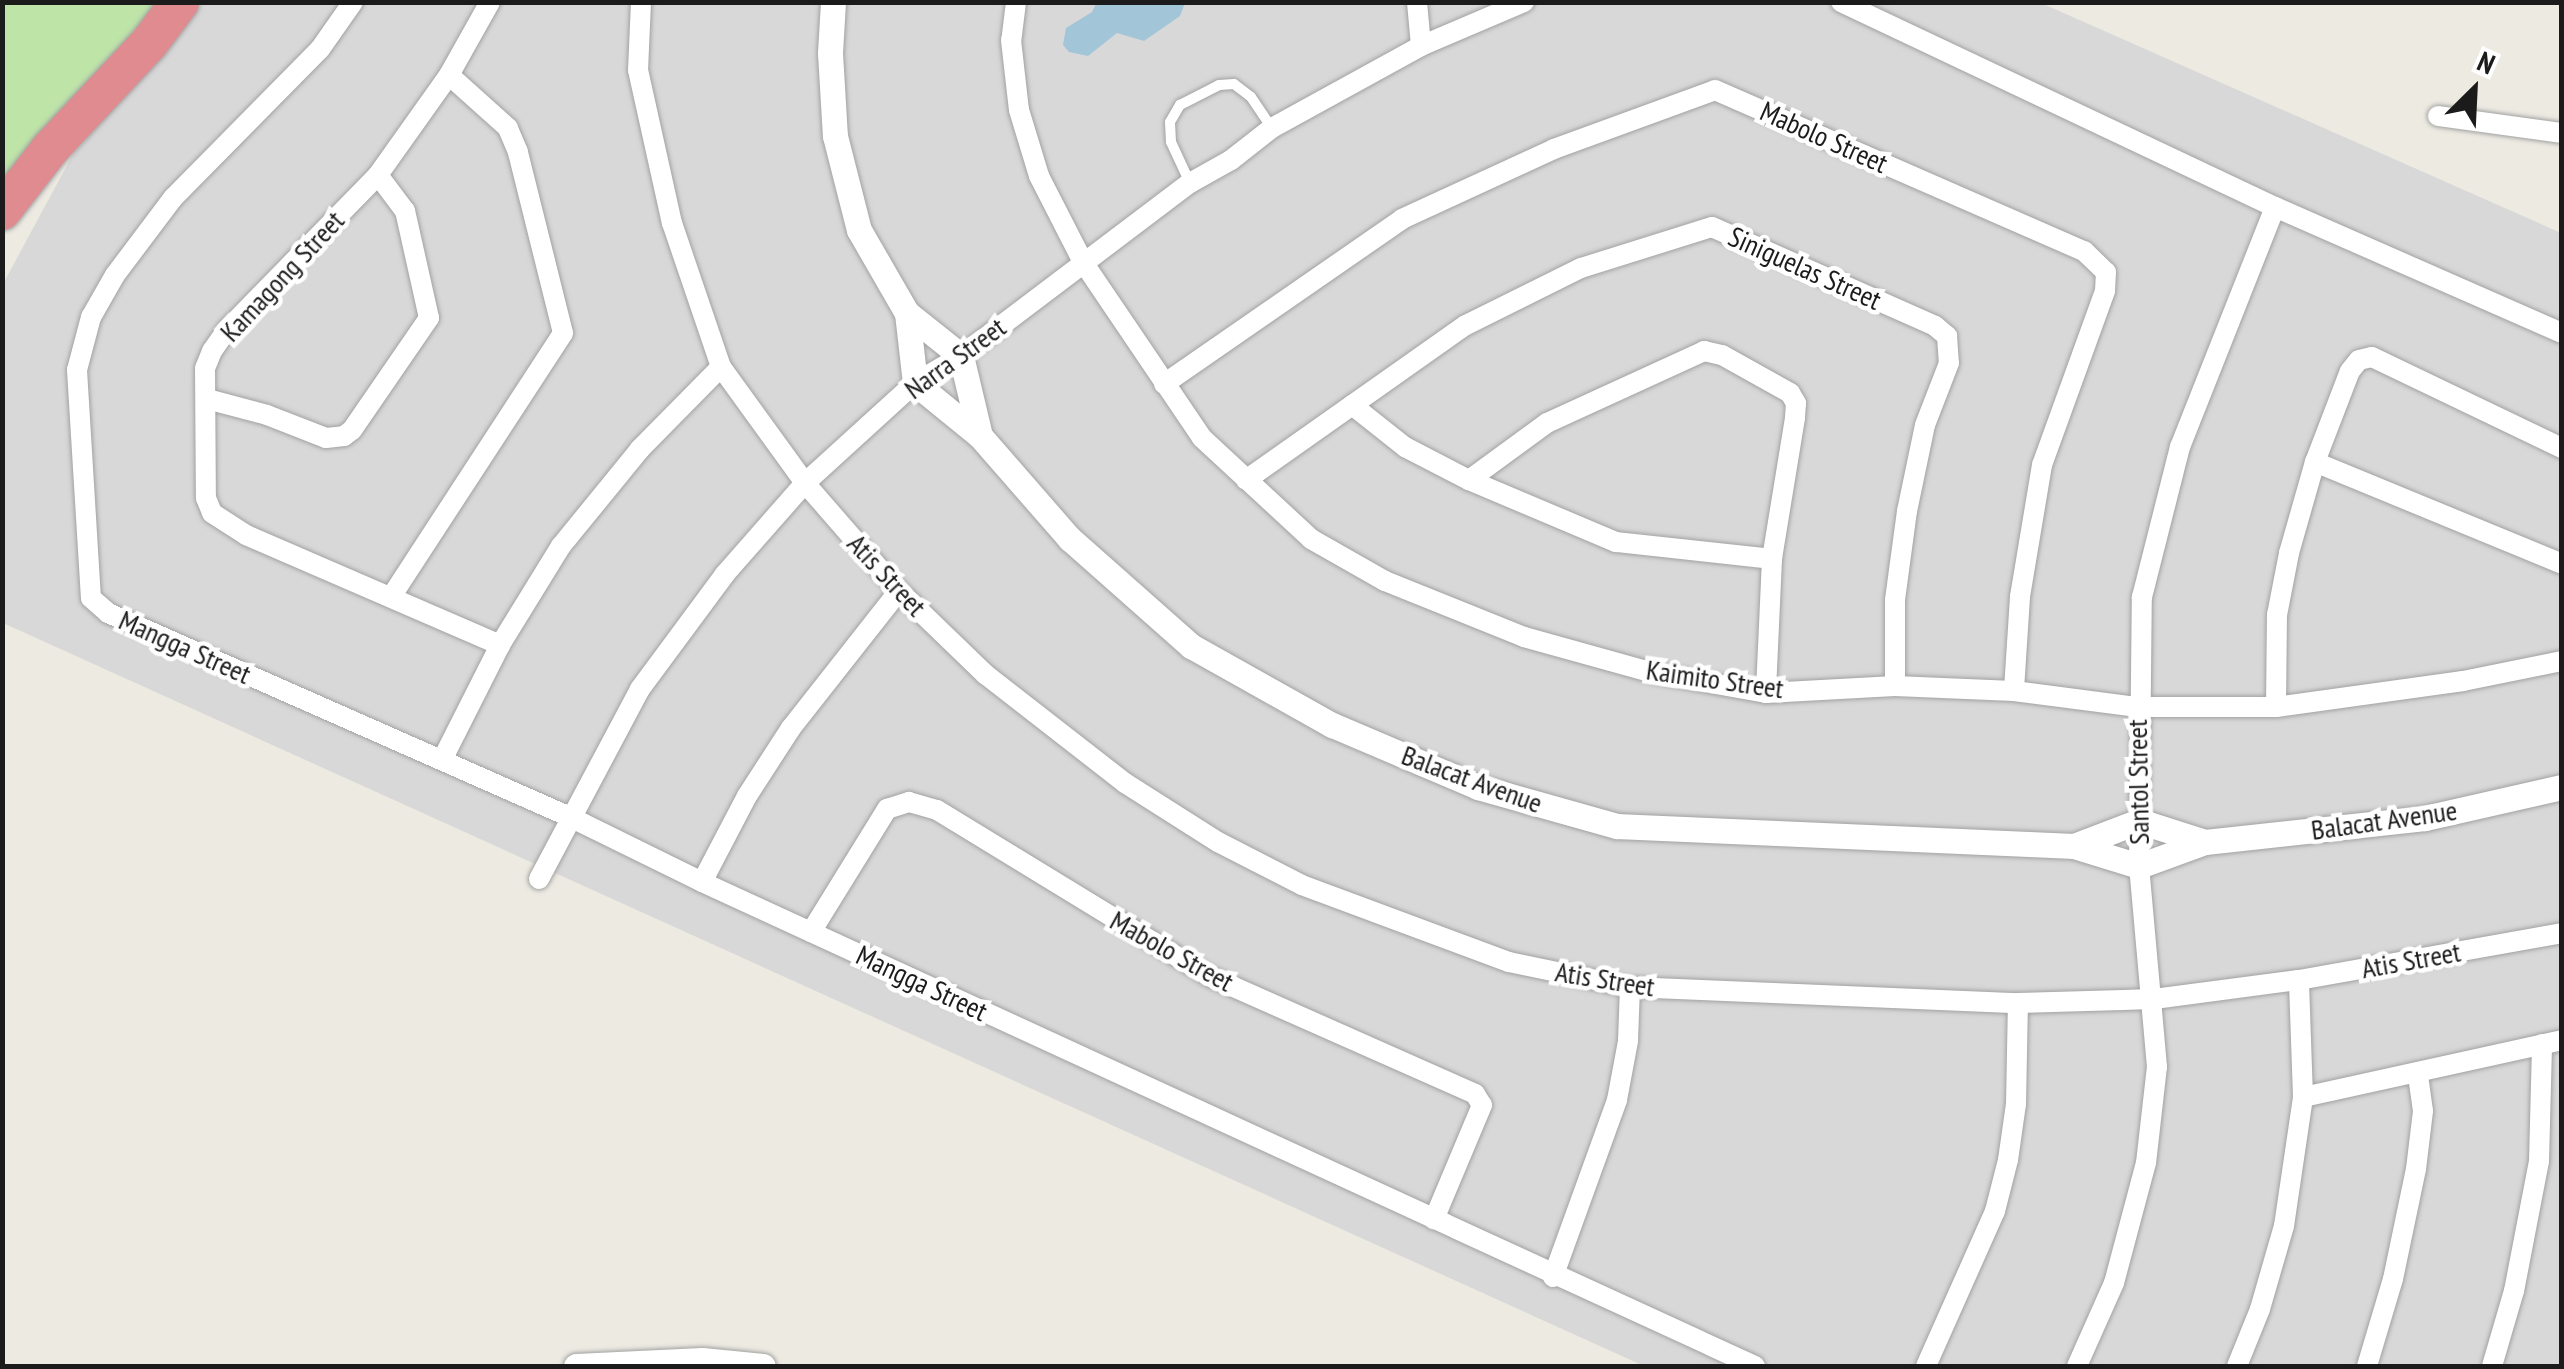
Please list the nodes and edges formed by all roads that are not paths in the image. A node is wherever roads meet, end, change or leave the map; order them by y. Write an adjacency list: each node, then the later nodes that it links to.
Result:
1 (180, 2): 18 (highway)
2 (353, 2): 45 (street, Mangga Street)
3 (490, 2): 11 (street, Kamagong Street)
4 (641, 2): 23 (street, Atis Street)
5 (833, 2): 20 (street)
6 (1016, 2): 19 (street, Kaimito Street)
7 (1417, 2): 10 (street)
8 (1524, 2): 10 (street, Narra Street)
9 (1841, 2): 17 (street)
10 (1421, 46): 13 (street, Narra Street)
11 (449, 75): 15 (street, Kamagong Street); 37 (street)
12 (2438, 116): 14 (street)
13 (1272, 128): 16 (street, Narra Street); 16 (lane)
14 (2562, 133)
15 (378, 174): 26 (street, Kamagong Street); 26 (street)
16 (1190, 183): 19 (street, Narra Street)
17 (2275, 207): 21 (street); 43 (street, Santol Street)
18 (2, 211)
19 (1083, 262): 22 (street, Narra Street); 25 (street, Kaimito Street)
20 (906, 313): 22 (street); 24 (street)
21 (2562, 334)
22 (961, 356): 24 (street, Narra Street); 28 (street, Balacat Avenue)
23 (722, 368): 33 (street, Atis Street); 38 (street)
24 (915, 383): 28 (street, Balacat Avenue); 33 (street, Narra Street)
25 (1164, 384): 31 (street, Kaimito Street); 41 (street, Mabolo Street)
26 (207, 400): 37 (street, Kamagong Street)
27 (1352, 405): 31 (street, Siniguelas Street); 32 (street); 40 (street, Siniguelas Street)
28 (980, 436): 50 (street, Balacat Avenue)
29 (2562, 448): 30 (street)
30 (2316, 462): 35 (street); 44 (street)
31 (1246, 480): 42 (street, Kaimito Street)
32 (1469, 480): 34 (street); 34 (street)
33 (805, 482): 36 (street, Atis Street); 47 (street, Narra Street)
34 (1772, 559): 42 (street)
35 (2562, 564)
36 (899, 591): 53 (street); 57 (street, Atis Street)
37 (391, 598): 38 (street, Kamagong Street)
38 (500, 645): 45 (street)
39 (2562, 661): 44 (street, Kaimito Street)
40 (1895, 686): 41 (street, Kaimito Street); 42 (street, Kaimito Street)
41 (2014, 691): 43 (street, Kaimito Street)
42 (1766, 693)
43 (2138, 707): 44 (street, Kaimito Street); 48 (street, Santol Street)
44 (2276, 707)
45 (442, 760): 47 (street, Mangga Street)
46 (2562, 788): 49 (street, Balacat Avenue)
47 (570, 817): 52 (street, Narra Street); 53 (street, Mangga Street)
48 (2138, 821): 49 (street, Balacat Avenue); 50 (street, Balacat Avenue); 51 (street, Santol Street)
49 (2204, 842): 51 (street, Balacat Avenue)
50 (2074, 846): 51 (street, Balacat Avenue)
51 (2139, 866): 58 (street, Santol Street)
52 (539, 878)
53 (702, 882): 54 (street, Mangga Street)
54 (811, 932): 63 (street, Mangga Street); 63 (street, Mabolo Street)
55 (2562, 932): 56 (street, Atis Street)
56 (2299, 980): 58 (street, Atis Street); 62 (street)
57 (1630, 987): 59 (street, Atis Street); 64 (street)
58 (2154, 999): 59 (street, Atis Street); 69 (street, Santol Street)
59 (2018, 1004): 68 (street)
60 (2552, 1042): 61 (street); 72 (street)
61 (2418, 1074): 62 (street); 71 (street)
62 (2302, 1096): 70 (street)
63 (1434, 1219): 64 (street, Mangga Street)
64 (1553, 1277): 67 (street, Mangga Street)
65 (576, 1366): 66 (street)
66 (763, 1366)
67 (1755, 1366)
68 (1926, 1366)
69 (2077, 1366)
70 (2237, 1366)
71 (2367, 1366)
72 (2492, 1366)

